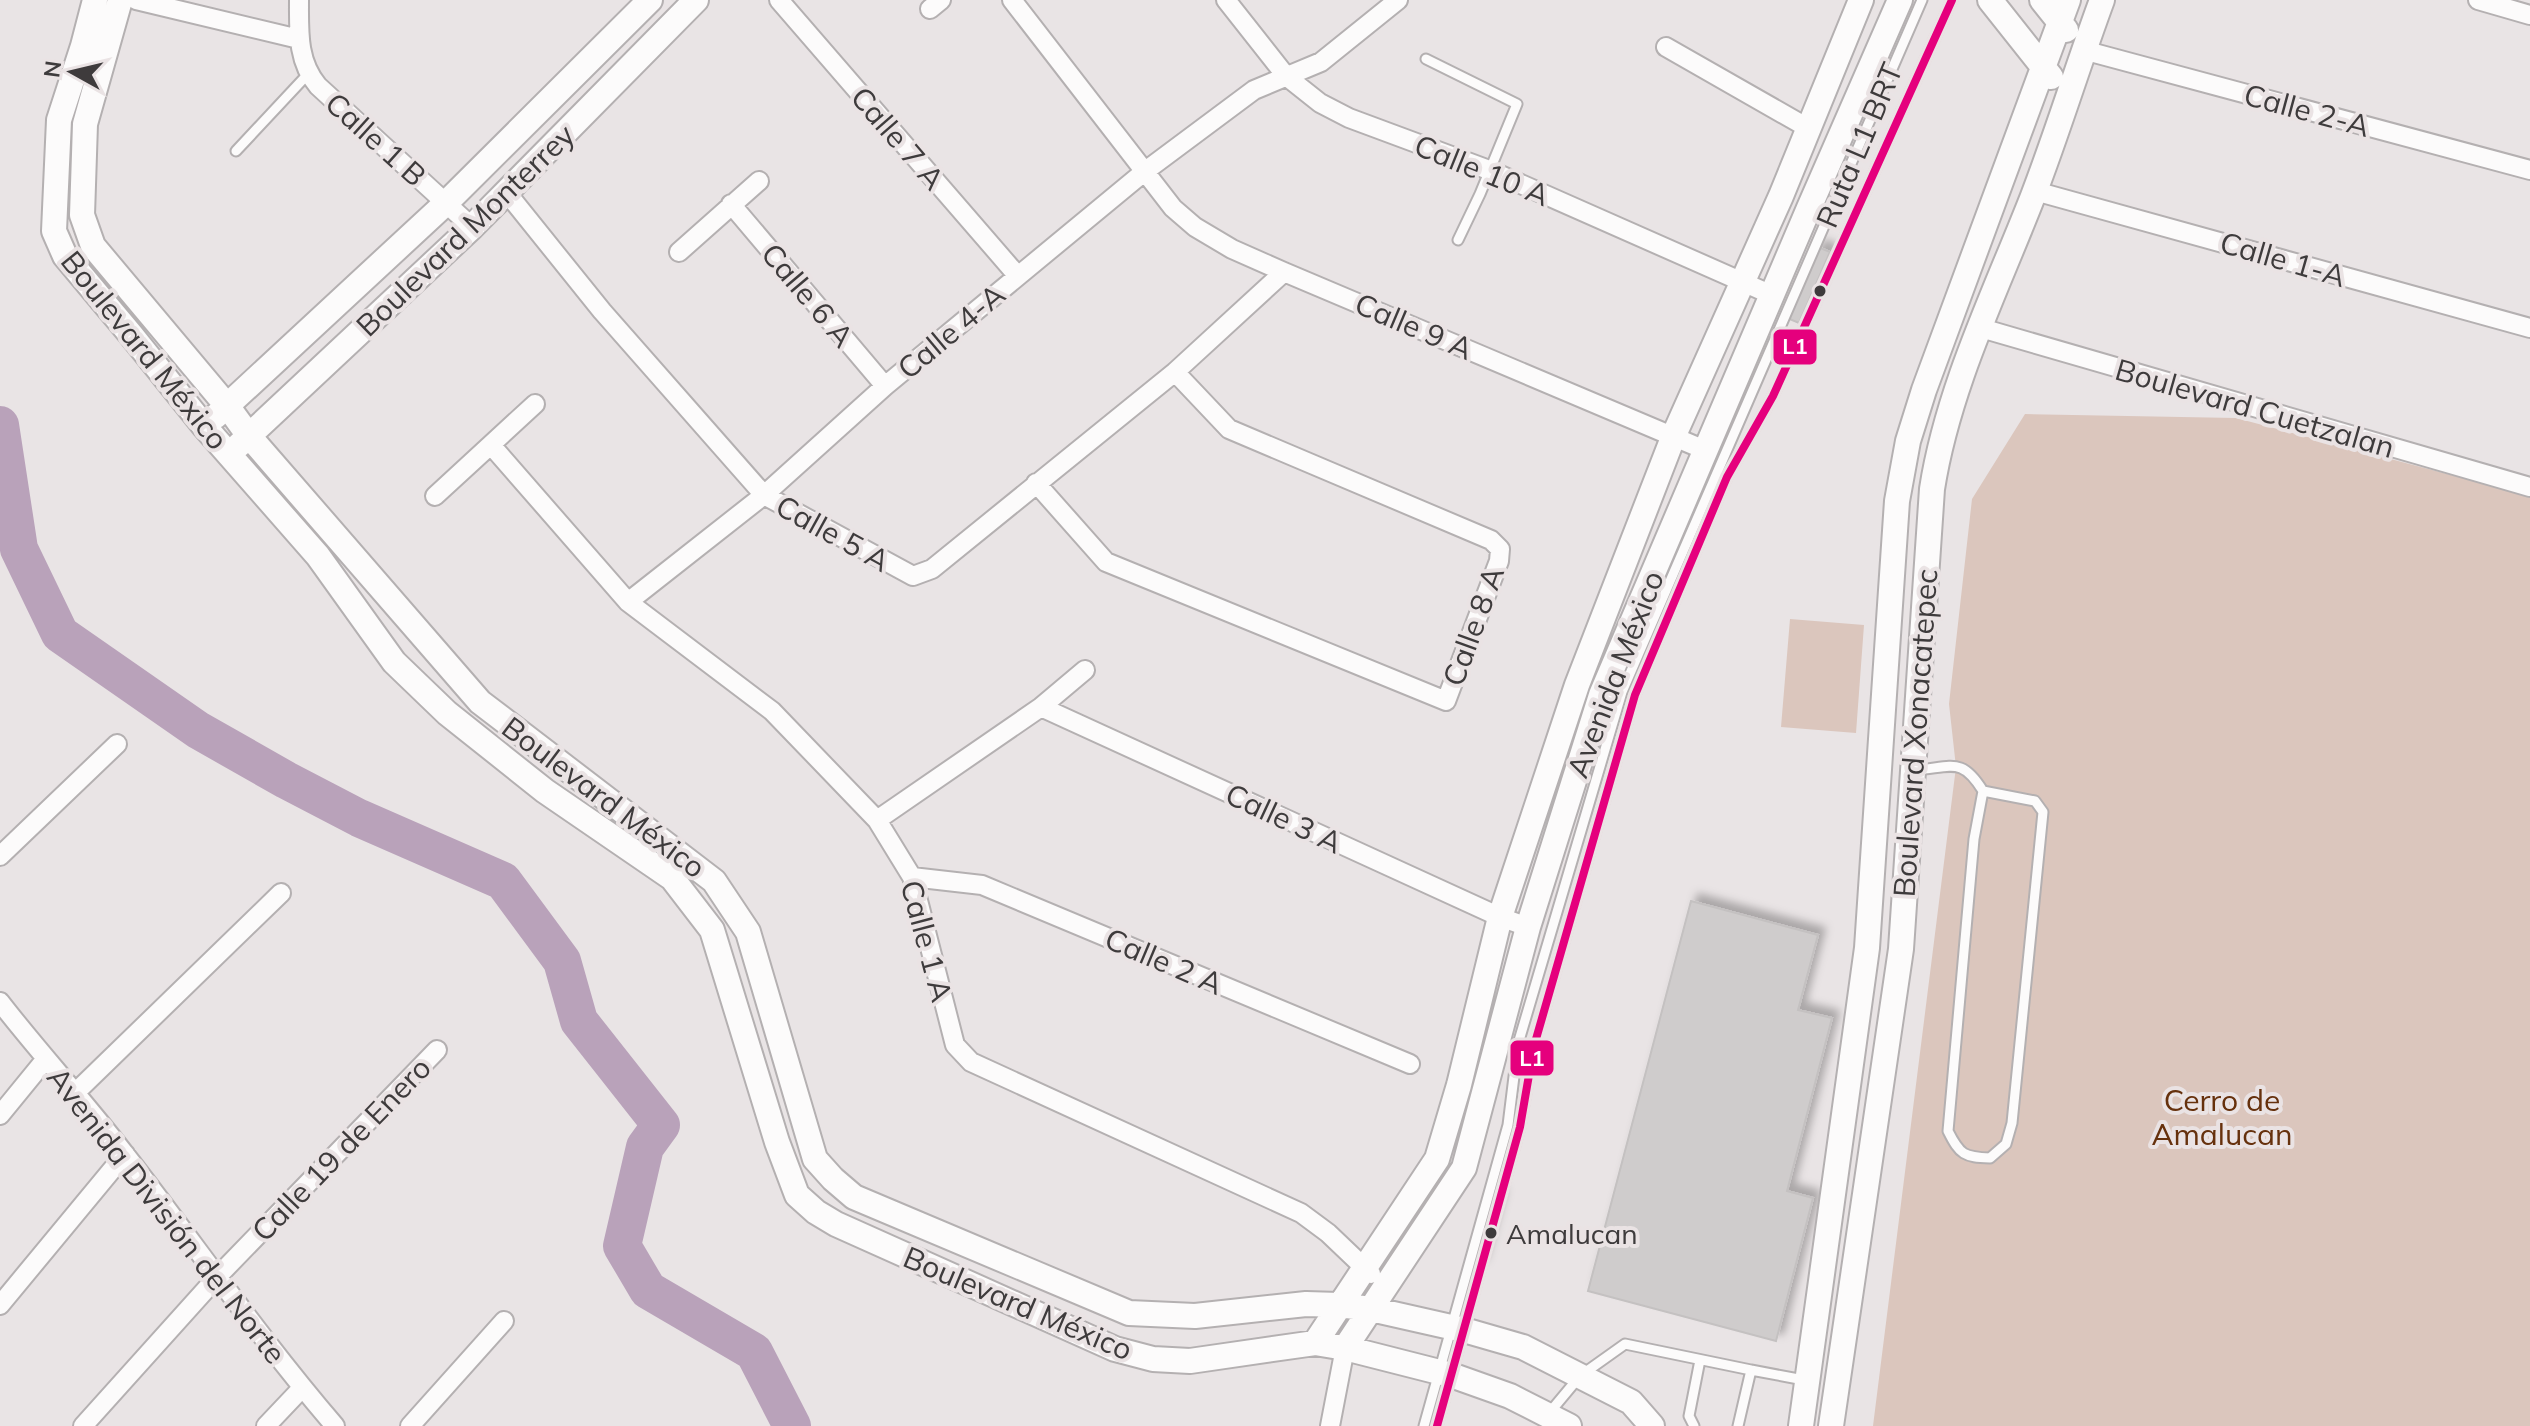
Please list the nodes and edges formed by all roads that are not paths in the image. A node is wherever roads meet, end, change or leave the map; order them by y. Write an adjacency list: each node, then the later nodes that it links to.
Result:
1 (95, 0): 52 (street, Boulevard México)
2 (120, 0): 51 (street, Boulevard México)
3 (136, 0): 21 (street)
4 (299, 0): 21 (street, Calle 1 B)
5 (650, 0): 37 (street, Boulevard Monterrey)
6 (696, 0): 36 (street, Boulevard Monterrey)
7 (779, 0): 43 (street, Calle 7 A)
8 (1012, 0): 33 (street, Calle 9 A)
9 (1226, 0): 27 (street, Calle 10 A)
10 (1398, 0): 27 (street, Calle 4-A)
11 (1861, 0): 29 (street, Avenida México)
12 (1900, 0): 45 (street, Avenida México)
13 (1922, 0): 88 (lane, Ruta L1 BRT)
14 (1952, 0): 88 (lane, Ruta L1 BRT)
15 (1990, 0): 25 (street)
16 (2042, 0): 19 (street)
17 (2102, 0): 23 (street, Boulevard Xonacatepec)
18 (2478, 0): 20 (street)
19 (2063, 11): 23 (street); 25 (street, Boulevard Xonacatepec)
20 (2530, 15)
21 (299, 39): 26 (street, Calle 1 B)
22 (1666, 47): 29 (street)
23 (2083, 50): 28 (street, Boulevard Xonacatepec); 32 (street, Calle 2-A)
24 (1426, 59): 31 (lane)
25 (2043, 68): 28 (street); 95 (street, Boulevard Xonacatepec)
26 (308, 74): 30 (lane); 37 (street, Calle 1 B)
27 (1286, 76): 31 (street, Calle 10 A); 33 (street, Calle 4-A)
28 (2068, 93): 35 (street, Boulevard Xonacatepec)
29 (1808, 128): 44 (street, Avenida México)
30 (236, 151)
31 (1489, 170): 40 (lane); 44 (street, Calle 10 A)
32 (2530, 170)
33 (1144, 172): 42 (street, Calle 9 A); 43 (street, Calle 4-A)
34 (759, 181): 38 (street)
35 (2035, 191): 46 (street, Boulevard Xonacatepec); 47 (street, Calle 1-A)
36 (507, 193): 39 (street, Boulevard Monterrey); 60 (street, Calle 5 A)
37 (446, 203): 39 (street, Calle 1 B); 51 (street, Boulevard Monterrey)
38 (731, 204): 41 (street); 49 (street, Calle 6 A)
39 (472, 227): 54 (street, Boulevard Monterrey)
40 (1458, 240)
41 (679, 252)
42 (1284, 272): 48 (street, Calle 5 A); 53 (street, Calle 9 A)
43 (1017, 275): 49 (street, Calle 4-A)
44 (1743, 283): 45 (street, Calle 10 A); 53 (street, Avenida México)
45 (1772, 295): 56 (street, Avenida México)
46 (1981, 328): 59 (street, Boulevard Cuetzalan); 66 (street, Boulevard Xonacatepec)
47 (2530, 328)
48 (1175, 372): 58 (street, Calle 5 A); 58 (street, Calle 8 A)
49 (885, 386): 60 (street, Calle 4-A)
50 (535, 404): 55 (street)
51 (228, 407): 52 (street, Boulevard Monterrey); 54 (street, Boulevard México)
52 (204, 426): 57 (street, Boulevard México)
53 (1674, 435): 56 (street, Calle 9 A); 72 (street, Avenida México)
54 (249, 436): 57 (street, Boulevard Monterrey); 85 (street, Boulevard México)
55 (491, 445): 61 (street); 62 (street, Calle 1 A)
56 (1705, 450): 73 (street, Avenida México)
57 (228, 454): 89 (street, Boulevard México)
58 (1036, 483): 60 (street, Calle 5 A)
59 (2530, 487)
60 (764, 495): 62 (street, Calle 4-A)
61 (435, 496)
62 (628, 602): 68 (street, Calle 1 A)
63 (1085, 670): 64 (street)
64 (1041, 707): 68 (street); 72 (street, Calle 3 A)
65 (117, 744): 69 (street)
66 (1913, 770): 67 (lane); 109 (street, Boulevard Xonacatepec)
67 (1983, 791): 67 (lane)
68 (877, 820): 70 (street, Calle 1 A)
69 (0, 856)
70 (912, 877): 77 (street, Calle 2 A); 81 (street, Calle 1 A)
71 (281, 893): 78 (street)
72 (1500, 917): 73 (street, Calle 3 A); 81 (street, Avenida México)
73 (1528, 927): 83 (street, Avenida México)
74 (0, 1002): 76 (street, Avenida División del Norte)
75 (437, 1050): 82 (street, Calle 19 de Enero)
76 (45, 1060): 78 (street, Avenida División del Norte); 79 (street)
77 (1410, 1064)
78 (75, 1093): 80 (street, Avenida División del Norte)
79 (0, 1115)
80 (125, 1154): 82 (street, Avenida División del Norte); 84 (street)
81 (1362, 1268): 83 (street, Calle 1 A); 85 (street, Avenida México)
82 (218, 1276): 96 (street, Avenida División del Norte); 99 (street, Calle 19 de Enero)
83 (1386, 1284): 86 (street, Avenida México)
84 (0, 1305)
85 (1339, 1305): 86 (street, Boulevard México); 89 (street, Avenida México)
86 (1371, 1309): 88 (street, Boulevard México); 90 (street, Avenida México)
87 (504, 1321): 102 (street)
88 (1458, 1328): 93 (lane, Ruta L1 BRT); 94 (street, Boulevard México)
89 (1315, 1343): 90 (street, Boulevard México)
90 (1345, 1348): 93 (street, Boulevard México); 103 (street)
91 (1700, 1360): 92 (lane); 94 (lane); 106 (lane)
92 (1751, 1370): 95 (lane); 107 (lane)
93 (1446, 1373): 97 (street, Boulevard México); 98 (lane, Ruta L1 BRT); 104 (lane, Ruta L1 BRT)
94 (1580, 1376): 97 (lane); 105 (street, Boulevard México)
95 (1807, 1381): 108 (street, Boulevard Xonacatepec)
96 (302, 1388): 100 (street); 101 (street, Avenida División del Norte)
97 (1558, 1420)
98 (1425, 1424)
99 (83, 1426)
100 (266, 1426)
101 (335, 1426)
102 (410, 1426)
103 (1330, 1426)
104 (1437, 1426)
105 (1652, 1426)
106 (1694, 1426)
107 (1738, 1426)
108 (1801, 1426)
109 (1831, 1426)

